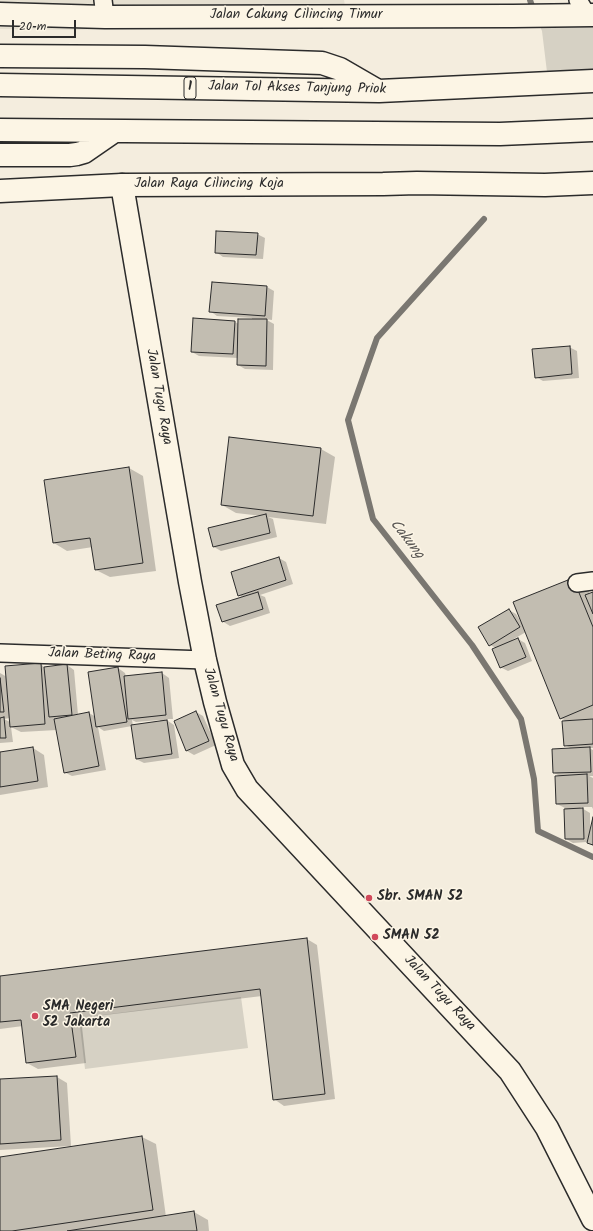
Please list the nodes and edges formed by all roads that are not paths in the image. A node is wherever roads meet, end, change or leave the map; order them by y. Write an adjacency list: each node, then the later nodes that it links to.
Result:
1 (104, 8): 2 (main road, Jalan Cakung Cilincing Timur); 3 (main road, Jalan Cakung Cilincing Timur)
2 (584, 11)
3 (0, 14)
4 (0, 56): 7 (main road)
5 (593, 81): 7 (main road, Jalan Tol Akses Tanjung Priok / 1)
6 (0, 84): 7 (main road, Jalan Tol Akses Tanjung Priok / 1)
7 (379, 91)
8 (0, 130): 10 (main road)
9 (593, 130): 10 (main road)
10 (113, 132): 11 (main road)
11 (0, 155)
12 (593, 183): 13 (main road, Jalan Raya Cilincing Koja)
13 (122, 186): 14 (main road, Jalan Raya Cilincing Koja); 16 (main road, Jalan Tugu Raya)
14 (0, 191)
15 (0, 653): 16 (street, Jalan Beting Raya)
16 (205, 660): 17 (main road, Jalan Tugu Raya)
17 (593, 1219)

